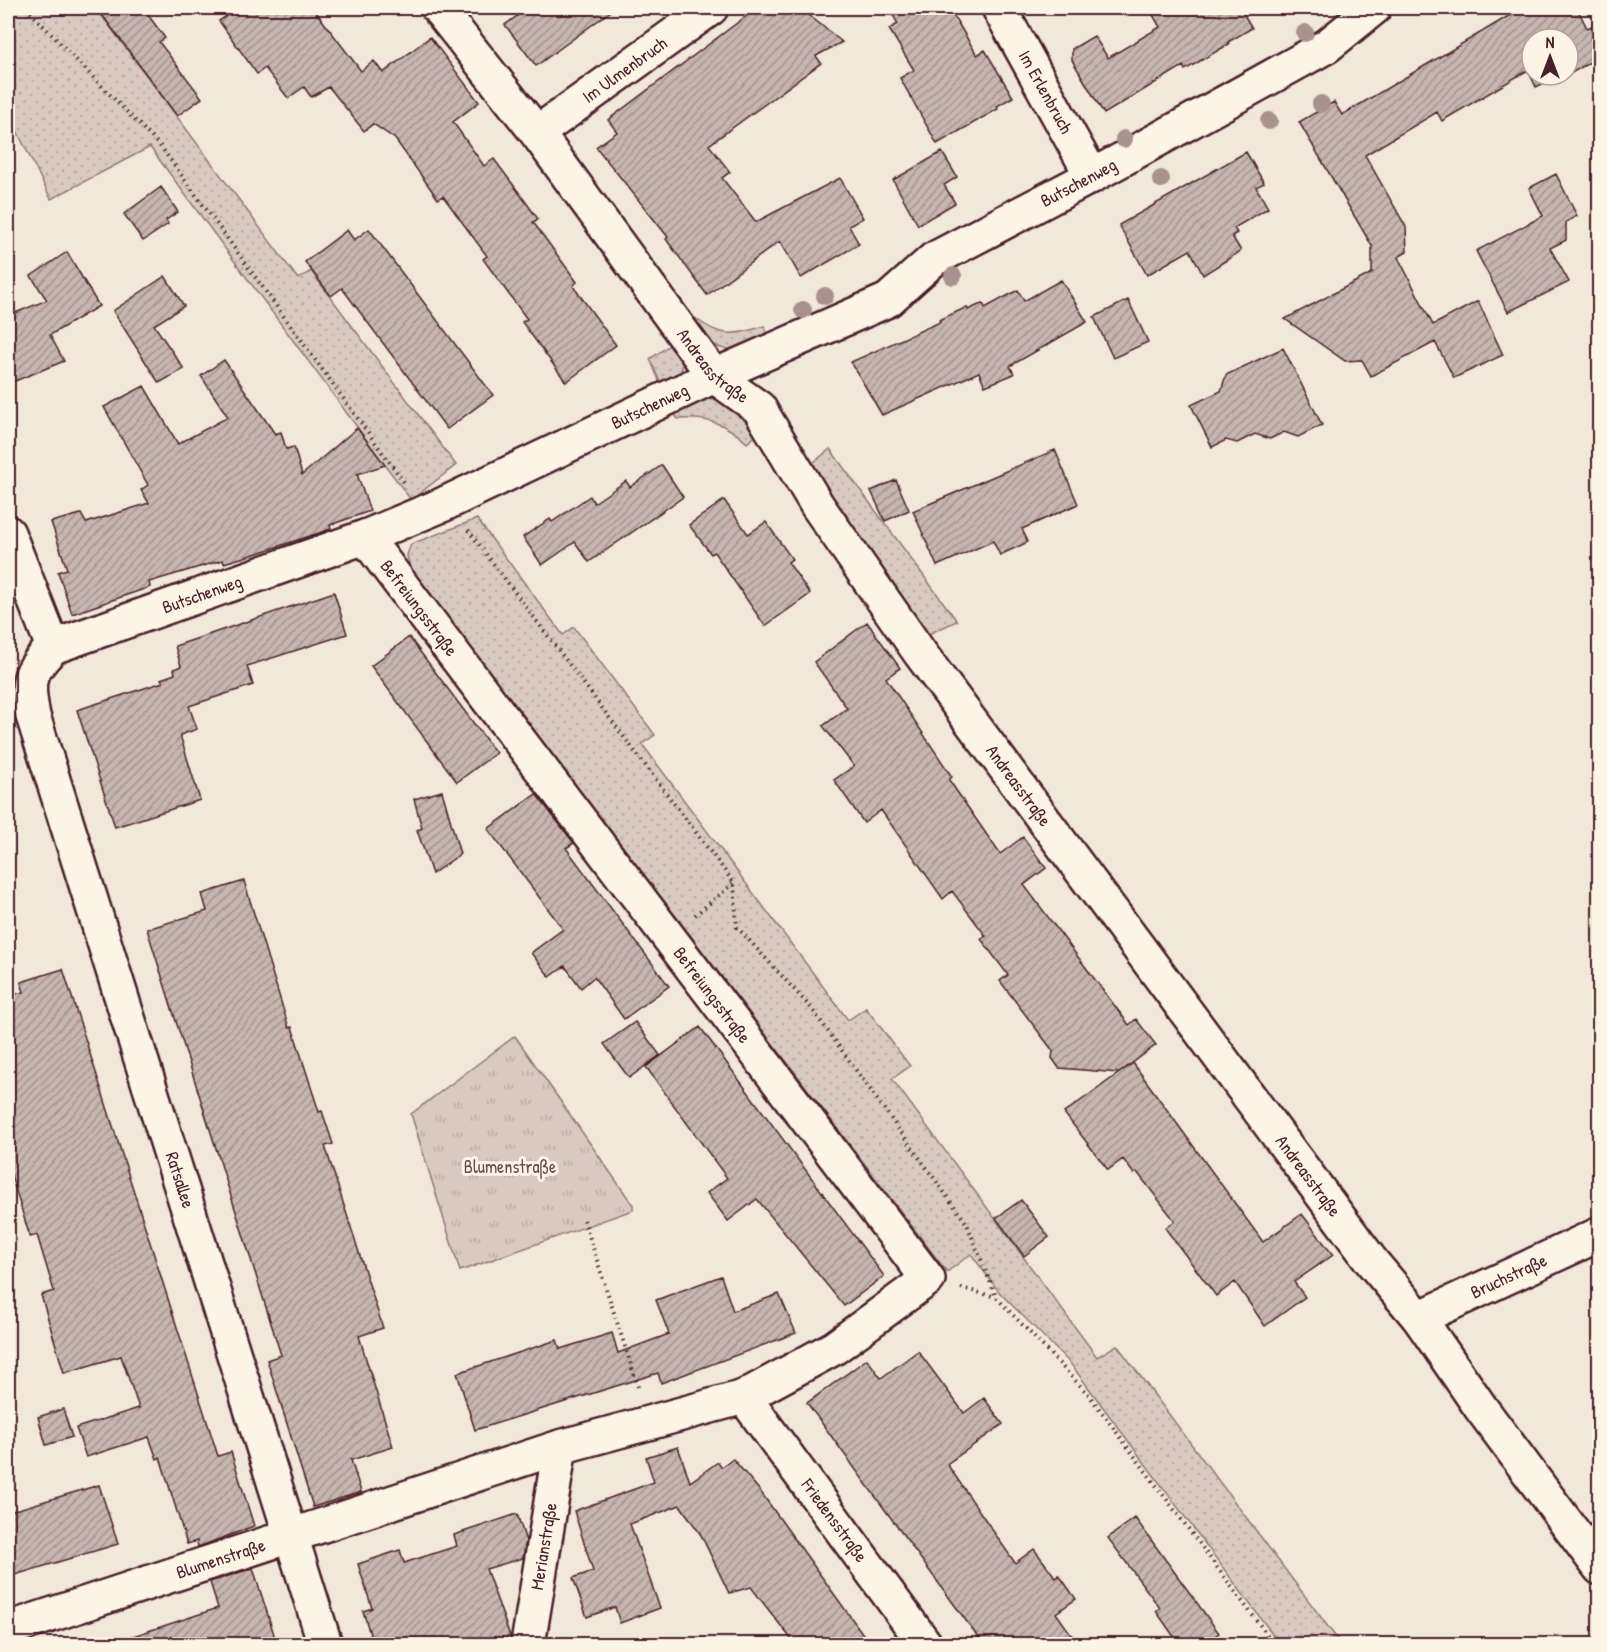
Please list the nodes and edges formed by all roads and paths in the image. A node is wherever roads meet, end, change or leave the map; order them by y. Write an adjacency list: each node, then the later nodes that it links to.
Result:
1 (26, 8): 9 (path)
2 (438, 8): 6 (street, Andreasstraße)
3 (711, 8): 6 (street, Im Ulmenbruch)
4 (999, 8): 7 (street, Im Erlenbruch)
5 (1374, 8): 7 (street, Butschenweg)
6 (537, 133): 8 (street, Andreasstraße)
7 (1092, 176): 8 (street, Butschenweg)
8 (714, 376): 9 (street, Butschenweg); 19 (street, Andreasstraße)
9 (442, 505): 11 (street, Butschenweg); 15 (path)
10 (8, 533): 12 (street)
11 (365, 537): 12 (street, Butschenweg); 16 (street, Befreiungsstraße)
12 (53, 647): 14 (street)
13 (8, 692): 14 (street)
14 (33, 716): 23 (street, Ratsallee)
15 (734, 883): 16 (path); 29 (path)
16 (668, 937): 20 (street, Befreiungsstraße)
17 (584, 1220): 21 (path)
18 (1599, 1234): 19 (street, Bruchstraße)
19 (1419, 1318): 24 (street, Andreasstraße)
20 (744, 1396): 21 (street, Blumenstraße); 28 (street, Friedensstraße)
21 (649, 1422): 22 (street, Blumenstraße)
22 (560, 1447): 23 (street, Blumenstraße); 27 (street, Merianstraße)
23 (293, 1536): 25 (street, Blumenstraße); 26 (street, Ratsallee)
24 (1599, 1568)
25 (8, 1629)
26 (325, 1644)
27 (528, 1644)
28 (925, 1644)
29 (1274, 1644)

